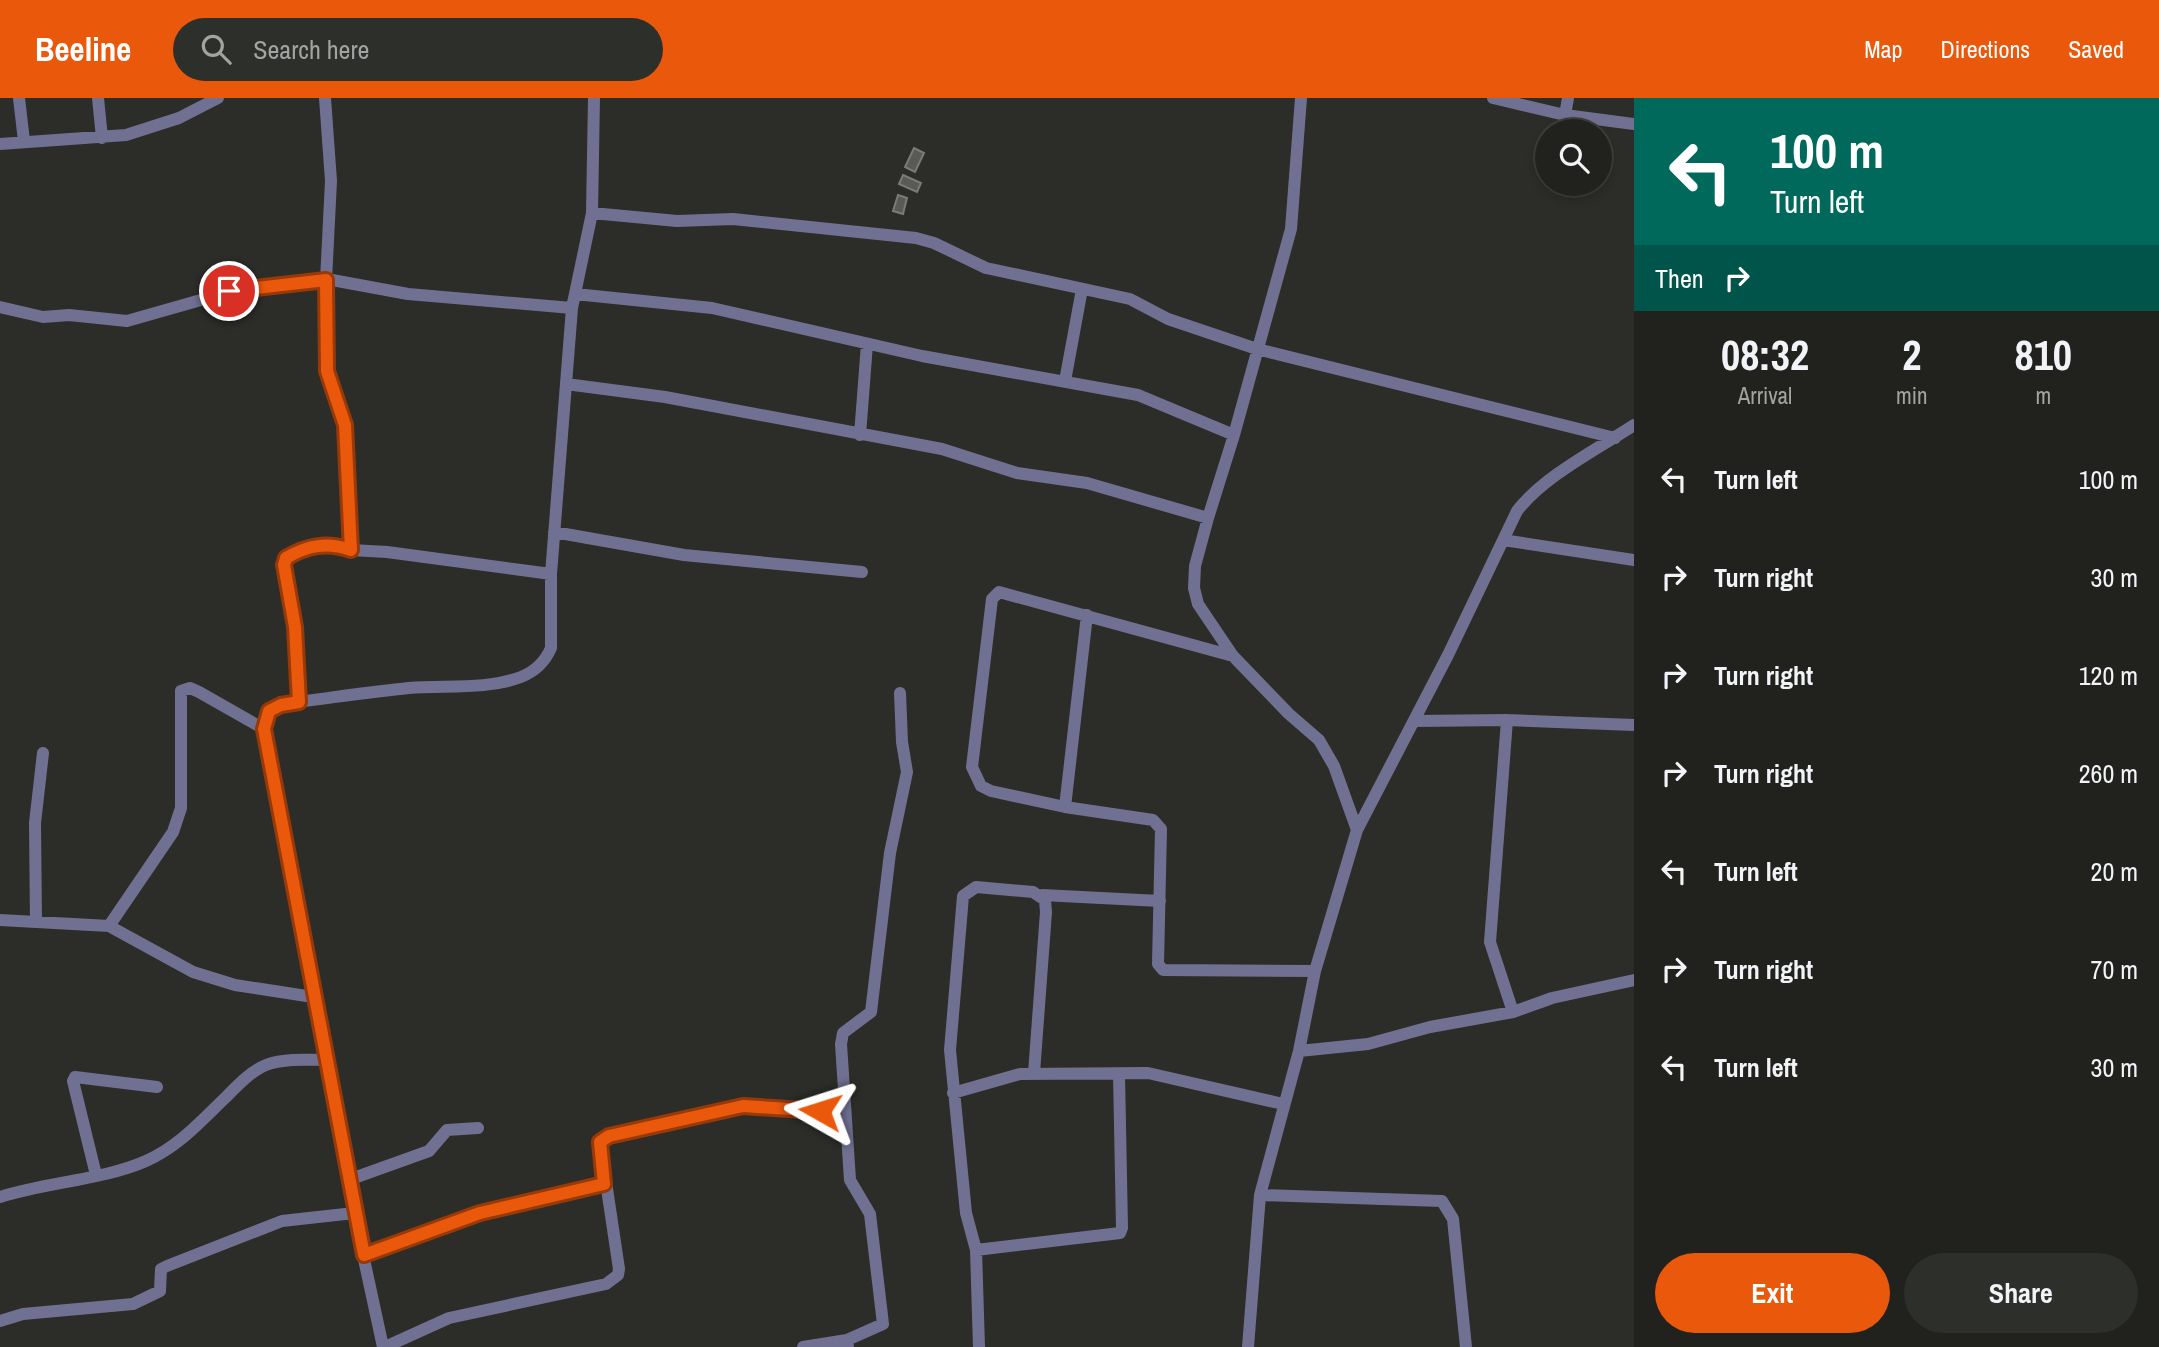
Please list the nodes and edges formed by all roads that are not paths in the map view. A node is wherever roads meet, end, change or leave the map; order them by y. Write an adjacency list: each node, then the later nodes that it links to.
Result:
1 (19, 98): 12 (street)
2 (98, 98): 11 (street)
3 (218, 98): 11 (street)
4 (325, 98): 15 (street)
5 (594, 98): 14 (street)
6 (1301, 98): 21 (street)
7 (1493, 98): 9 (street)
8 (1568, 98): 9 (street)
9 (1565, 115): 10 (street)
10 (1634, 124)
11 (102, 138): 12 (street)
12 (24, 141): 13 (street)
13 (0, 144)
14 (592, 213): 16 (street); 17 (street)
15 (326, 280): 18 (street); 19 (street); 31 (street)
16 (1082, 289): 21 (street); 22 (street)
17 (575, 294): 19 (street); 20 (street)
18 (0, 307)
19 (572, 308): 23 (street)
20 (867, 344): 22 (street); 25 (street)
21 (1257, 349): 26 (street); 27 (street)
22 (1065, 381): 26 (street)
23 (566, 384): 25 (street); 29 (street)
24 (1634, 425): 27 (street)
25 (859, 435): 28 (street)
26 (1234, 435): 28 (street)
27 (1615, 438): 30 (street)
28 (1208, 518): 36 (street)
29 (554, 531): 33 (street); 34 (street)
30 (1503, 540): 32 (street); 40 (street)
31 (351, 550): 34 (street); 38 (street)
32 (1634, 560)
33 (862, 572)
34 (551, 574): 38 (street)
35 (1087, 615): 36 (street); 44 (street); 44 (street)
36 (1233, 656): 45 (street)
37 (900, 693): 62 (street)
38 (299, 702): 42 (street)
39 (1507, 720): 40 (street); 41 (street); 54 (street)
40 (1415, 721): 45 (street)
41 (1634, 725)
42 (264, 729): 50 (street); 53 (street)
43 (43, 753): 49 (street)
44 (1065, 807): 47 (street)
45 (1357, 830): 51 (street)
46 (1042, 895): 47 (street); 57 (street); 60 (street)
47 (1160, 901): 51 (street)
48 (0, 920): 49 (street)
49 (36, 922): 50 (street)
50 (110, 926): 53 (street)
51 (1315, 971): 55 (street)
52 (1634, 980): 54 (street)
53 (313, 997): 56 (street)
54 (1513, 1012): 55 (street)
55 (1299, 1051): 61 (street)
56 (325, 1059): 64 (street); 65 (street)
57 (1034, 1073): 58 (street); 60 (street)
58 (1119, 1074): 61 (street); 70 (street)
59 (157, 1087): 64 (street)
60 (953, 1093): 70 (street)
61 (1283, 1104): 67 (street)
62 (844, 1111): 66 (street); 73 (street)
63 (478, 1128): 65 (street)
64 (96, 1175): 68 (street)
65 (351, 1179): 69 (street)
66 (604, 1184): 71 (street); 74 (street)
67 (1259, 1195): 77 (street); 78 (street)
68 (0, 1197)
69 (354, 1213): 71 (street); 72 (street)
70 (976, 1250): 76 (street)
71 (364, 1255): 74 (street)
72 (0, 1321)
73 (847, 1343): 75 (street)
74 (384, 1347)
75 (803, 1347)
76 (979, 1347)
77 (1248, 1347)
78 (1466, 1347)

